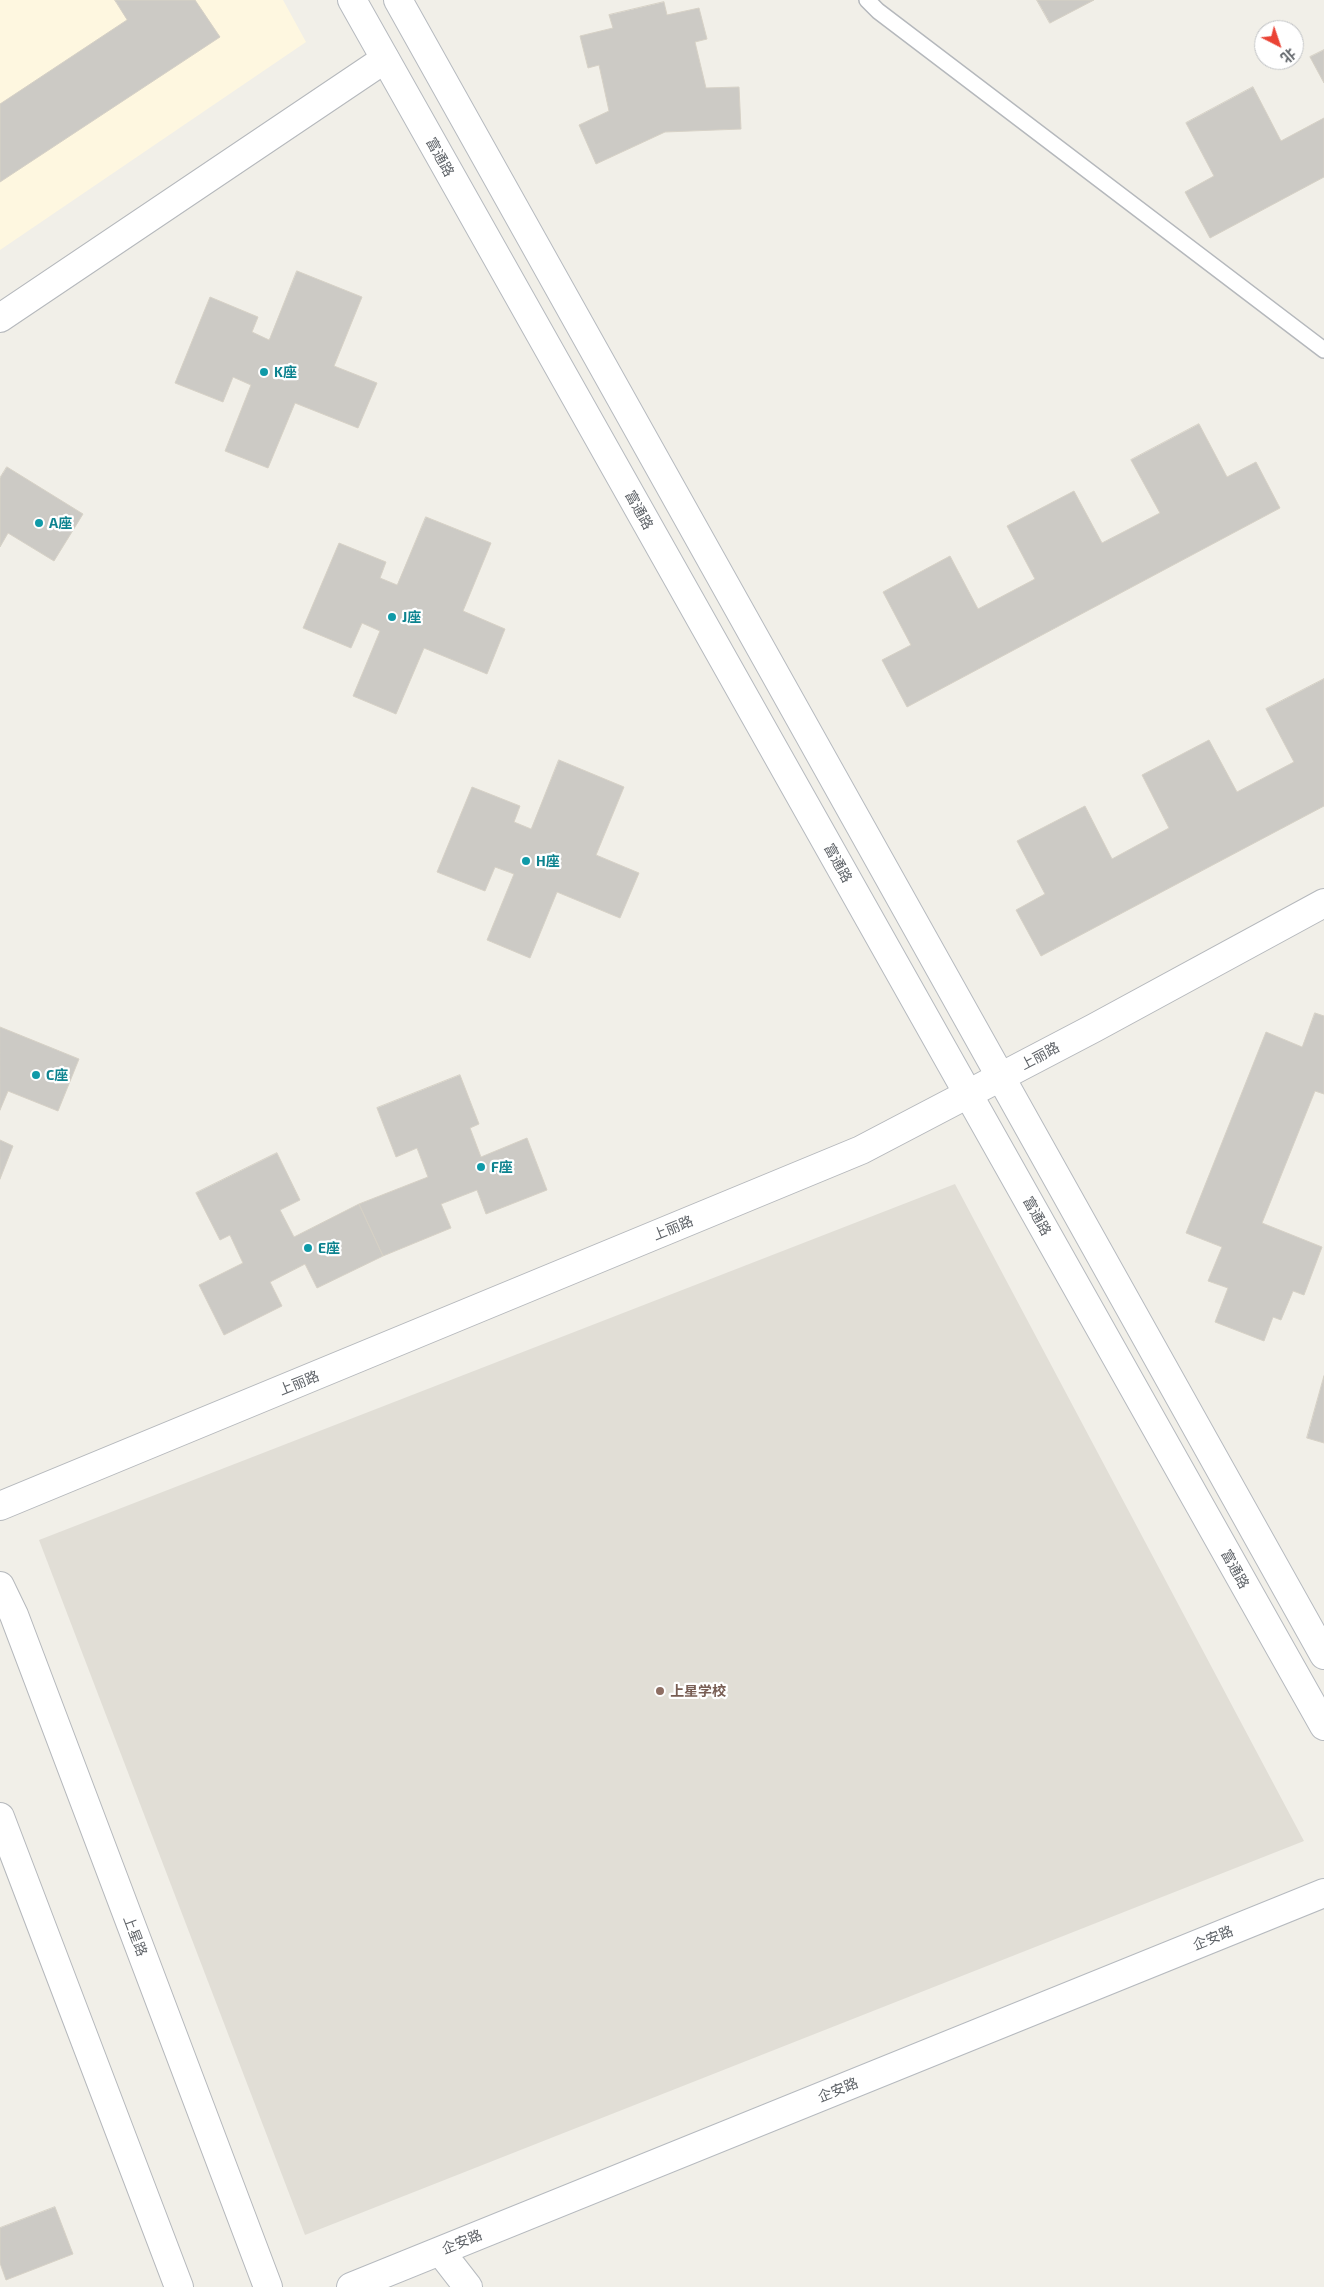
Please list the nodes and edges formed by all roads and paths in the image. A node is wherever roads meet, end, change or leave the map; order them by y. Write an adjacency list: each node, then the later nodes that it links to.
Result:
1 (352, 0): 4 (street, 富通路)
2 (398, 0): 8 (street)
3 (867, 0): 6 (lane)
4 (385, 59): 5 (street); 9 (street, 富通路)
5 (0, 318)
6 (1324, 350)
7 (1324, 902): 8 (street, 上丽路)
8 (1000, 1077): 9 (street, 上丽路); 12 (street)
9 (968, 1094): 10 (street, 上丽路); 13 (street, 富通路)
10 (0, 1506)
11 (0, 1586): 18 (street, 上星路)
12 (1324, 1655)
13 (1324, 1726)
14 (0, 1817): 17 (street)
15 (1324, 1893): 16 (street, 企安路)
16 (440, 2251): 19 (street, 企安路); 20 (street)
17 (179, 2287)
18 (268, 2287)
19 (352, 2287)
20 (468, 2287)

